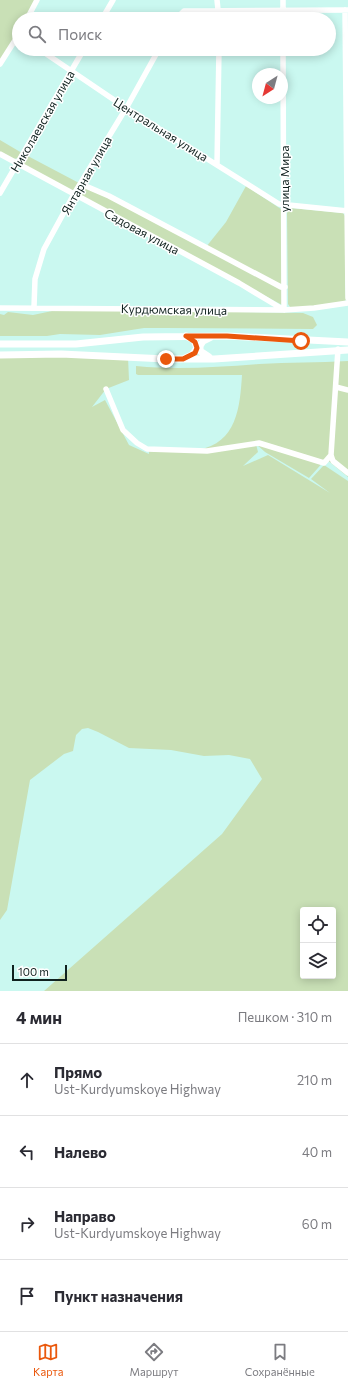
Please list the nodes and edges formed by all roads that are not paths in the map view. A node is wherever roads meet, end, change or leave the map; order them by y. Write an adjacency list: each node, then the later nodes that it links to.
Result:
1 (37, 0): 8 (street)
2 (113, 0): 9 (street)
3 (217, 0): 5 (street)
4 (283, 0): 6 (street)
5 (218, 10): 6 (street); 10 (street)
6 (283, 10): 7 (street)
7 (346, 10): 27 (street)
8 (31, 12)
9 (106, 12)
10 (183, 12)
11 (12, 45): 17 (street)
12 (49, 56): 18 (street, Центральная улица)
13 (80, 56): 18 (street, Николаевская улица)
14 (155, 56): 19 (street, Янтарная улица)
15 (219, 56): 22 (street)
16 (283, 56): 26 (street, улица Мира)
17 (0, 64)
18 (71, 71): 19 (street, Центральная улица); 21 (street, Николаевская улица)
19 (126, 108): 22 (street, Центральная улица); 23 (street, Янтарная улица)
20 (0, 154): 21 (street, Садовая улица)
21 (18, 163): 24 (street, Николаевская улица); 25 (street, Садовая улица)
22 (217, 164): 26 (street, Центральная улица)
23 (80, 184): 25 (street, Янтарная улица); 28 (street, Садовая улица)
24 (0, 193)
25 (74, 194): 31 (street, Янтарная улица); 33 (street, Садовая улица)
26 (284, 206): 27 (street); 28 (street, улица Мира)
27 (347, 211): 29 (street)
28 (285, 287): 33 (street, улица Мира)
29 (348, 298)
30 (348, 303): 33 (street, Курдюмская улица)
31 (34, 307): 32 (street, Курдюмская улица); 33 (street, Курдюмская улица)
32 (0, 308)
33 (284, 310)
34 (186, 336): 35 (main road); 37 (main road); 41 (main road)
35 (213, 336): 36 (main road); 42 (main road)
36 (348, 342)
37 (0, 344)
38 (338, 349): 39 (main road); 42 (main road); 43 (street)
39 (348, 350)
40 (0, 354): 41 (main road)
41 (183, 359): 42 (main road)
42 (214, 359)
43 (336, 387): 45 (street); 46 (street)
44 (106, 390): 46 (street)
45 (348, 390)
46 (331, 455): 47 (street)
47 (348, 473)

